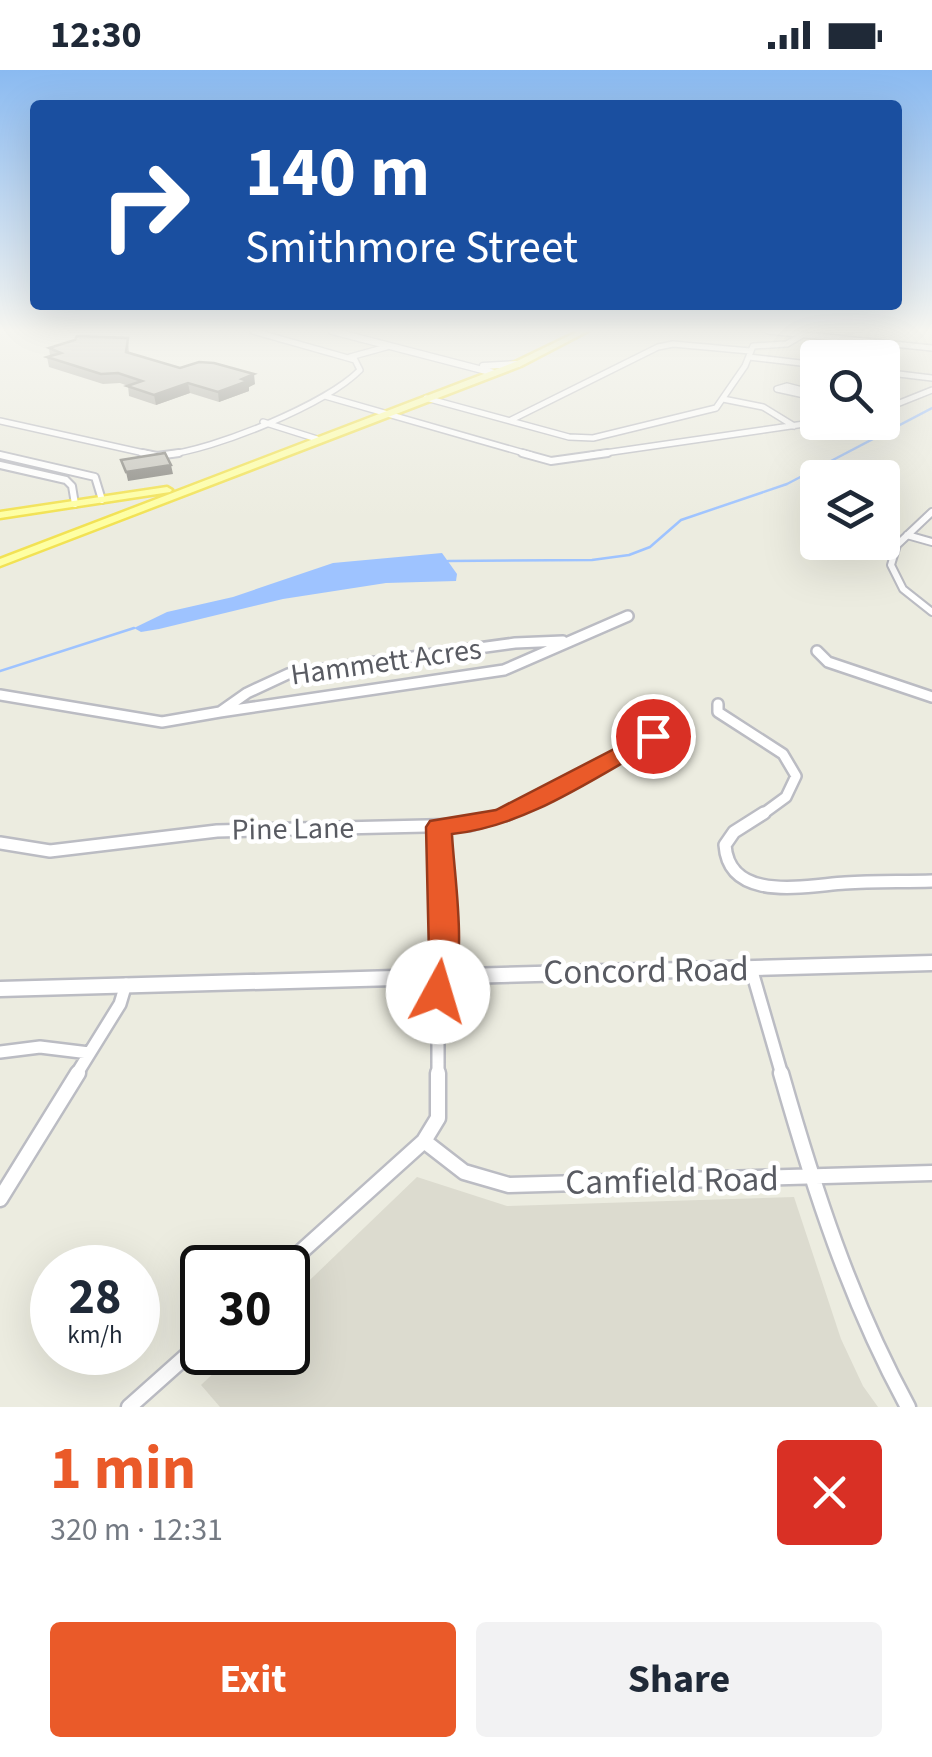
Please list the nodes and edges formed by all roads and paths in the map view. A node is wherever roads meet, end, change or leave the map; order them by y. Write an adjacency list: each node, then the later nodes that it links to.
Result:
1 (329, 393): 5 (street)
2 (438, 393): 6 (main road)
3 (564, 393): 10 (street)
4 (726, 393): 7 (street)
5 (324, 396): 8 (street); 11 (street)
6 (426, 398): 8 (main road); 10 (street)
7 (723, 399): 10 (street); 13 (street)
8 (382, 414): 13 (street); 14 (main road)
9 (0, 421): 11 (street)
10 (510, 421)
11 (263, 422): 14 (street)
12 (800, 425): 13 (street)
13 (794, 426)
14 (318, 439): 17 (main road)
15 (0, 454): 18 (street)
16 (0, 465): 19 (street)
17 (186, 490): 18 (main road); 24 (main road)
18 (102, 500): 19 (main road)
19 (75, 504): 21 (main road)
20 (932, 512): 22 (street)
21 (0, 515)
22 (907, 535): 23 (street); 25 (street)
23 (932, 542)
24 (0, 563)
25 (932, 612)
26 (628, 616): 27 (street, Hammett Acres)
27 (562, 641): 32 (street, Hammett Acres); 32 (street, Hammett Acres)
28 (816, 651): 30 (street)
29 (0, 695): 32 (street, Hammett Acres)
30 (932, 697)
31 (718, 704): 36 (street)
32 (220, 712)
33 (653, 736): 34 (street, Pine Lane)
34 (439, 827): 35 (street, Pine Lane); 39 (street)
35 (0, 844)
36 (932, 881)
37 (932, 963): 38 (street, Concord Road)
38 (751, 968): 39 (street, Concord Road); 46 (street)
39 (441, 976): 40 (street, Concord Road); 44 (street)
40 (126, 984): 41 (street, Concord Road); 43 (street)
41 (0, 988)
42 (0, 1052): 43 (street)
43 (88, 1053): 47 (street)
44 (424, 1141): 46 (street, Camfield Road); 48 (street)
45 (932, 1173): 46 (street, Camfield Road)
46 (815, 1178): 51 (street)
47 (0, 1199)
48 (309, 1245)
49 (180, 1362): 50 (street)
50 (129, 1407)
51 (908, 1407)

